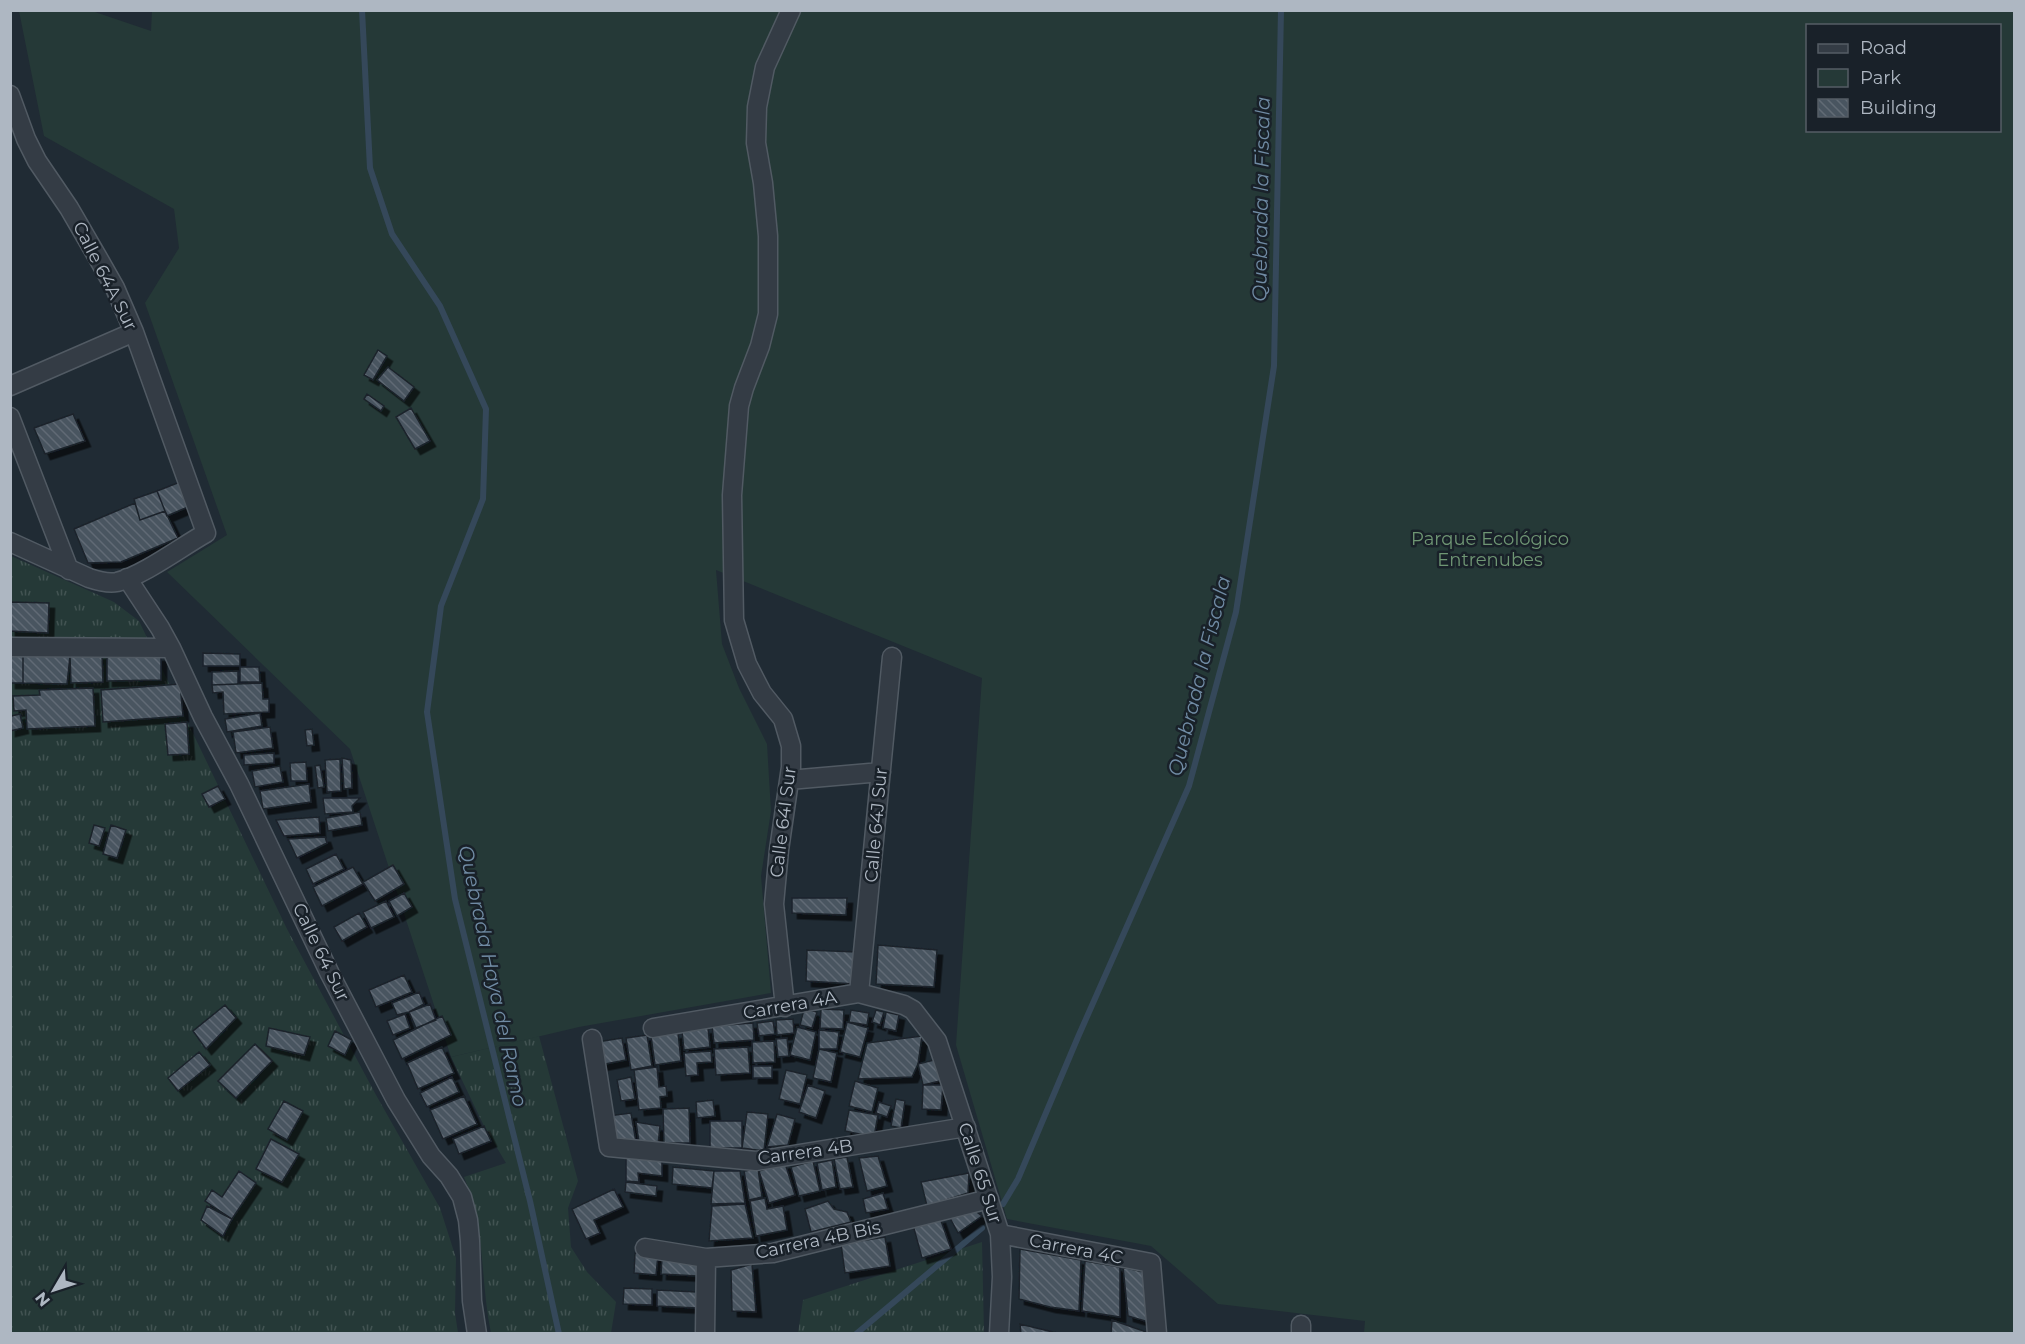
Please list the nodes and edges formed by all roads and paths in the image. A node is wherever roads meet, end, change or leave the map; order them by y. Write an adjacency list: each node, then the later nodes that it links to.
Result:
1 (791, 10): 13 (street, Calle 64I Sur)
2 (10, 95): 3 (street, Calle 64A Sur)
3 (134, 332): 4 (street); 8 (street, Calle 64A Sur)
4 (10, 386)
5 (10, 417): 7 (street)
6 (10, 542): 7 (street)
7 (69, 570): 8 (street)
8 (127, 578): 10 (street, Calle 64 Sur)
9 (10, 647): 10 (street)
10 (171, 648): 24 (street, Calle 64 Sur)
11 (892, 657): 12 (street, Calle 64J Sur)
12 (880, 772): 13 (street); 14 (street, Calle 64J Sur)
13 (789, 780): 15 (street, Calle 64I Sur)
14 (859, 993): 15 (street, Carrera 4A); 16 (street, Carrera 4A)
15 (786, 1007): 17 (street, Carrera 4A)
16 (922, 1020): 19 (street, Calle 65 Sur)
17 (653, 1028)
18 (592, 1039): 19 (street, Carrera 4B)
19 (966, 1127): 20 (street, Calle 65 Sur)
20 (989, 1199): 21 (street, Calle 65 Sur); 23 (street, Carrera 4B Bis)
21 (1000, 1234): 26 (street, Calle 65 Sur); 27 (street, Carrera 4C)
22 (645, 1248): 23 (street, Carrera 4B Bis)
23 (706, 1258): 25 (street)
24 (477, 1334)
25 (705, 1334)
26 (999, 1334)
27 (1157, 1334)

